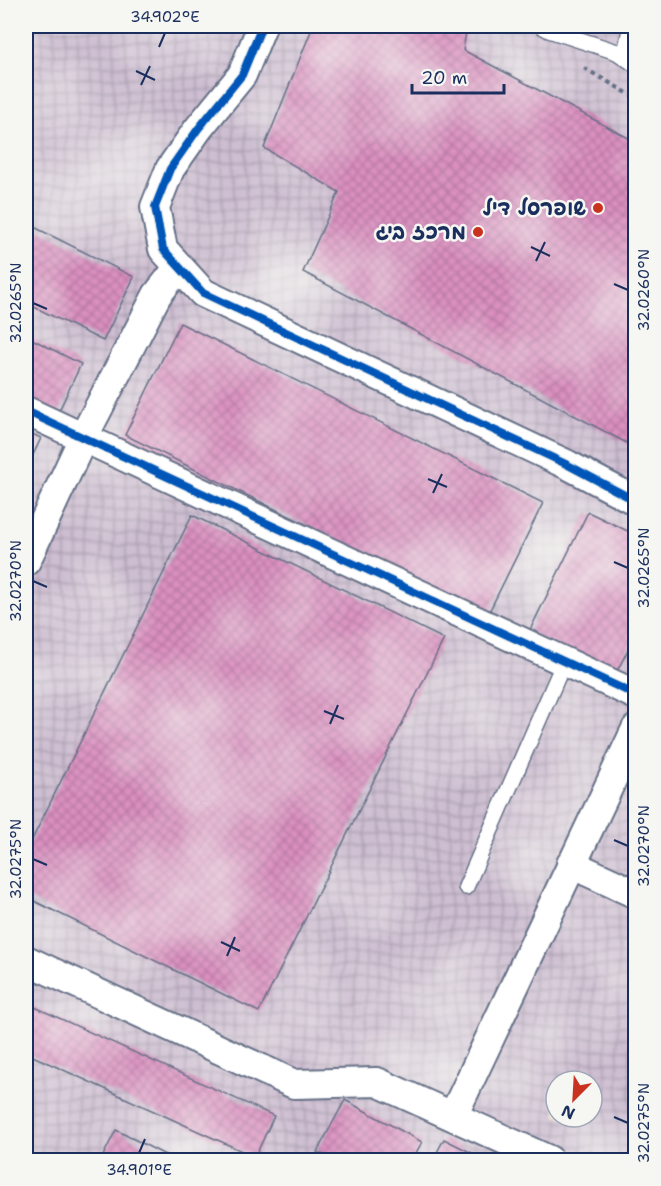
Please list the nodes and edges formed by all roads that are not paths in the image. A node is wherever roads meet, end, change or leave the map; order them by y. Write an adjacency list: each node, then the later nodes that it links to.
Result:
1 (262, 26): 5 (street)
2 (542, 26): 4 (lane)
3 (631, 26): 4 (lane)
4 (630, 61)
5 (179, 267): 7 (street); 8 (street)
6 (26, 411): 7 (street)
7 (83, 438): 9 (street); 10 (street)
8 (636, 501)
9 (26, 561)
10 (564, 662): 11 (street); 14 (lane)
11 (636, 695)
12 (636, 729): 13 (street)
13 (571, 864): 15 (street); 17 (street)
14 (466, 887)
15 (636, 894)
16 (26, 960): 17 (street)
17 (453, 1116): 18 (street)
18 (549, 1161)

